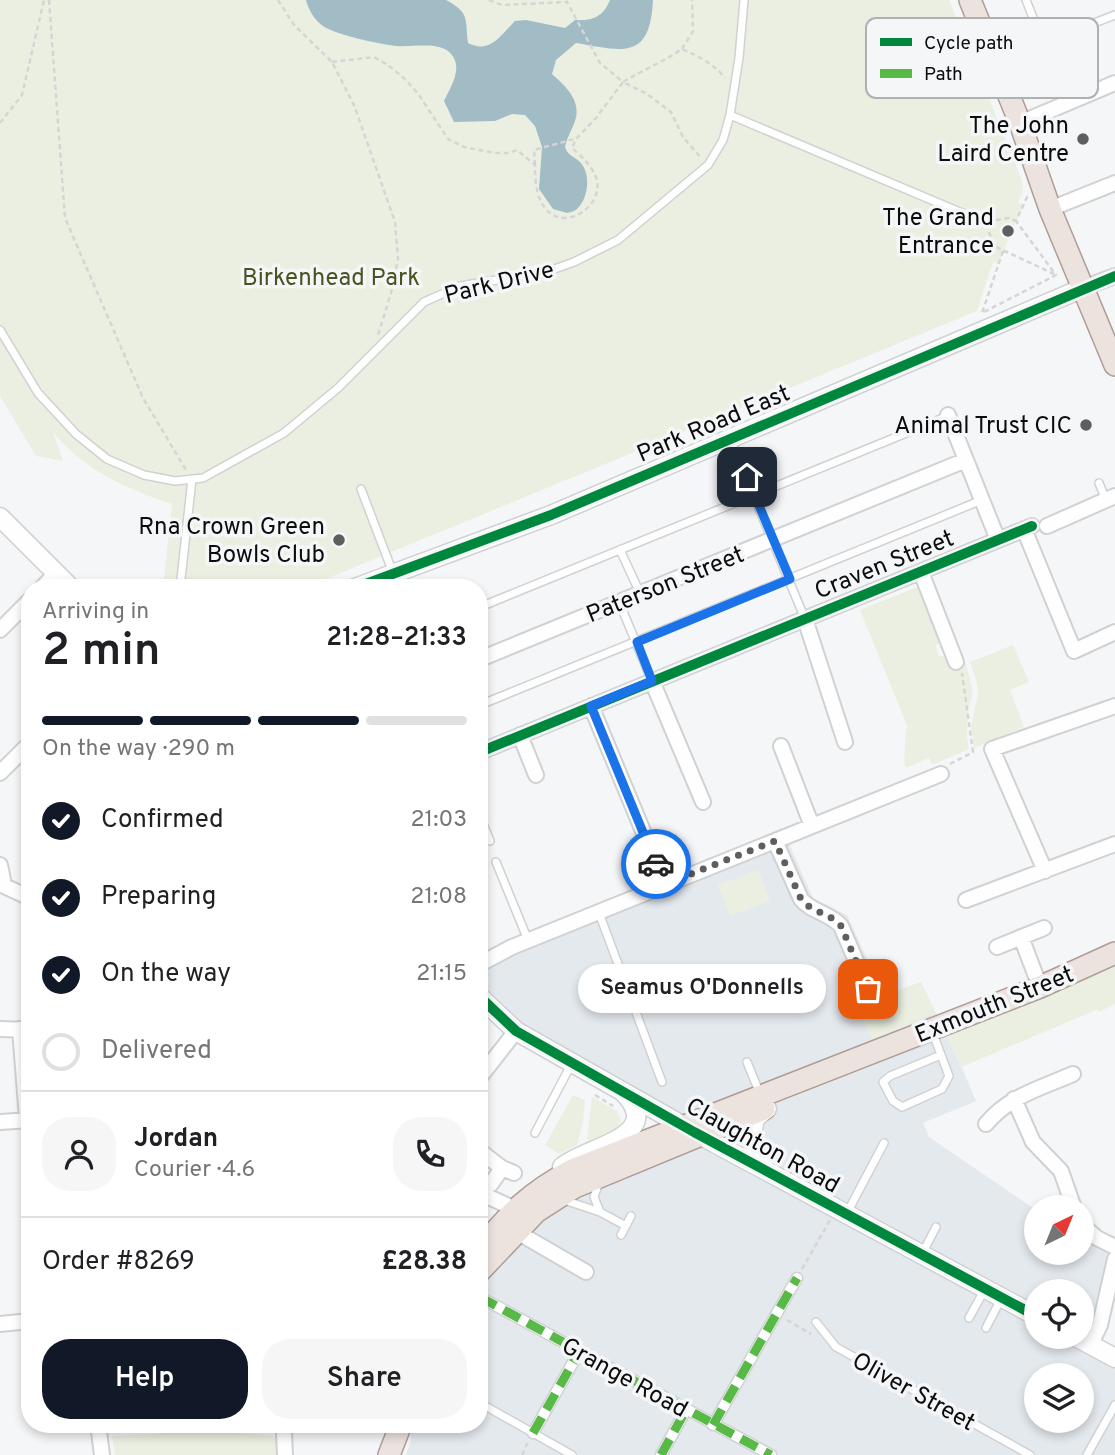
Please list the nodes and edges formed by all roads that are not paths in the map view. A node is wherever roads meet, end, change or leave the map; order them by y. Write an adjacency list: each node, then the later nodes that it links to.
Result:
1 (744, 0): 12 (lane, Park Drive)
2 (970, 0): 5 (main road)
3 (1026, 0): 6 (lane)
4 (1115, 15): 7 (lane)
5 (977, 18)
6 (1033, 18)
7 (1098, 22)
8 (1115, 83): 9 (street)
9 (1098, 91)
10 (1010, 98): 13 (main road)
11 (1080, 98): 13 (street)
12 (730, 115): 16 (lane); 24 (lane, Park Drive)
13 (1020, 123): 15 (main road)
14 (1115, 183): 15 (street)
15 (1050, 209): 18 (main road)
16 (986, 223)
17 (1115, 276): 18 (street)
18 (1083, 288): 20 (main road); 22 (street, Park Road East)
19 (0, 330): 24 (lane, Park Drive)
20 (1115, 365)
21 (948, 415): 23 (street); 27 (lane)
22 (730, 439): 27 (lane); 37 (street, Park Road East)
23 (966, 460): 29 (street); 32 (street, Paterson Street)
24 (192, 479): 40 (lane)
25 (1099, 483): 28 (lane)
26 (361, 489): 37 (lane)
27 (755, 495): 32 (lane); 34 (lane)
28 (1110, 498): 31 (street, Craven Street)
29 (982, 500): 33 (street); 42 (lane)
30 (0, 517): 36 (street)
31 (1035, 527): 33 (street, Craven Street); 49 (street)
32 (773, 540): 42 (lane); 43 (street, Paterson Street)
33 (998, 540): 35 (street, Craven Street)
34 (620, 550): 43 (lane); 45 (lane)
35 (920, 572): 47 (street, Craven Street); 52 (street)
36 (56, 573): 38 (street); 39 (street)
37 (393, 573): 41 (street, Park Road East)
38 (50, 579)
39 (62, 579)
40 (181, 579)
41 (378, 579)
42 (790, 579): 47 (lane); 50 (lane)
43 (639, 593): 44 (street, Paterson Street)
44 (619, 602): 50 (lane); 51 (street, Paterson Street)
45 (488, 604)
46 (21, 609): 48 (street)
47 (805, 619): 53 (street, Craven Street); 58 (street)
48 (0, 630)
49 (1115, 632)
50 (637, 642): 53 (lane); 54 (lane)
51 (488, 656)
52 (957, 662)
53 (652, 681): 55 (street, Craven Street); 65 (street)
54 (488, 702)
55 (591, 706): 57 (street, Craven Street); 74 (street)
56 (1115, 706): 73 (street)
57 (520, 735): 60 (street, Craven Street); 64 (street)
58 (845, 742)
59 (782, 746): 66 (street)
60 (488, 749)
61 (21, 752): 62 (street)
62 (0, 773)
63 (941, 774): 66 (street)
64 (536, 775)
65 (703, 802)
66 (812, 827): 69 (street)
67 (488, 834): 68 (lane)
68 (491, 841)
69 (775, 841): 74 (street); 86 (street)
70 (1115, 844): 73 (street)
71 (496, 862): 81 (lane)
72 (0, 866): 75 (street)
73 (1045, 871): 77 (street)
74 (665, 884): 78 (street)
75 (2, 885): 76 (street)
76 (21, 894)
77 (966, 900)
78 (599, 912): 81 (street); 97 (lane)
79 (1044, 928): 80 (street)
80 (1021, 937): 82 (street); 85 (street)
81 (528, 940): 84 (street)
82 (996, 947)
83 (1115, 953): 85 (main road, Exmouth Street)
84 (488, 960)
85 (1040, 988): 90 (main road, Exmouth Street)
86 (868, 989)
87 (488, 1005): 91 (street, Claughton Road)
88 (0, 1029): 89 (street)
89 (21, 1029)
90 (932, 1030): 92 (lane); 100 (main road, Exmouth Street)
91 (516, 1031): 94 (street, Claughton Road); 95 (street)
92 (941, 1055): 92 (lane)
93 (747, 1062): 100 (lane)
94 (573, 1063): 98 (street, Claughton Road); 105 (lane)
95 (488, 1067)
96 (1073, 1074): 99 (street)
97 (662, 1082)
98 (617, 1098): 104 (street, Claughton Road); 112 (street)
99 (1014, 1100): 103 (street); 113 (street)
100 (765, 1102): 104 (main road, Exmouth Street); 108 (street)
101 (21, 1120): 102 (street)
102 (0, 1122)
103 (986, 1124)
104 (694, 1131): 108 (street, Claughton Road); 109 (main road, Exmouth Street); 112 (main road, Exmouth Street)
105 (535, 1133)
106 (884, 1143): 115 (lane)
107 (488, 1156): 110 (street)
108 (766, 1170): 115 (street, Claughton Road)
109 (603, 1176): 112 (main road, Exmouth Street); 116 (lane)
110 (488, 1187)
111 (488, 1191): 114 (street)
112 (550, 1192): 114 (main road, Exmouth Street); 116 (lane); 120 (main road, Exmouth Street)
113 (1069, 1195)
114 (515, 1209): 123 (main road, Exmouth Street)
115 (842, 1211): 125 (street, Claughton Road)
116 (600, 1212): 118 (lane)
117 (631, 1216): 118 (lane)
118 (626, 1226): 121 (lane)
119 (936, 1227): 125 (lane)
120 (517, 1232): 127 (main road, Exmouth Street); 128 (street)
121 (621, 1235)
122 (1094, 1235): 124 (street)
123 (488, 1238)
124 (1115, 1247)
125 (922, 1255): 130 (street, Claughton Road)
126 (1115, 1259): 139 (street)
127 (488, 1263)
128 (586, 1272)
129 (797, 1278): 146 (street)
130 (985, 1289): 131 (street, Claughton Road); 134 (lane)
131 (1002, 1298): 133 (street, Claughton Road); 138 (lane)
132 (488, 1301): 141 (street, Grange Road)
133 (1024, 1310)
134 (969, 1318)
135 (21, 1322): 137 (street)
136 (816, 1322): 155 (lane, Oliver Street)
137 (0, 1324)
138 (986, 1328)
139 (1094, 1331)
140 (1094, 1347): 142 (street)
141 (579, 1352): 145 (street, Grange Road); 149 (street)
142 (1115, 1358)
143 (1115, 1405): 156 (lane)
144 (488, 1408): 149 (lane)
145 (686, 1410): 146 (street, Grange Road); 153 (street)
146 (713, 1425): 154 (street, Grange Road)
147 (99, 1433): 150 (street)
148 (284, 1433): 151 (street)
149 (533, 1433): 152 (lane)
150 (102, 1455)
151 (285, 1455)
152 (572, 1455)
153 (660, 1455)
154 (771, 1455)
155 (1030, 1455)
156 (1087, 1455)

